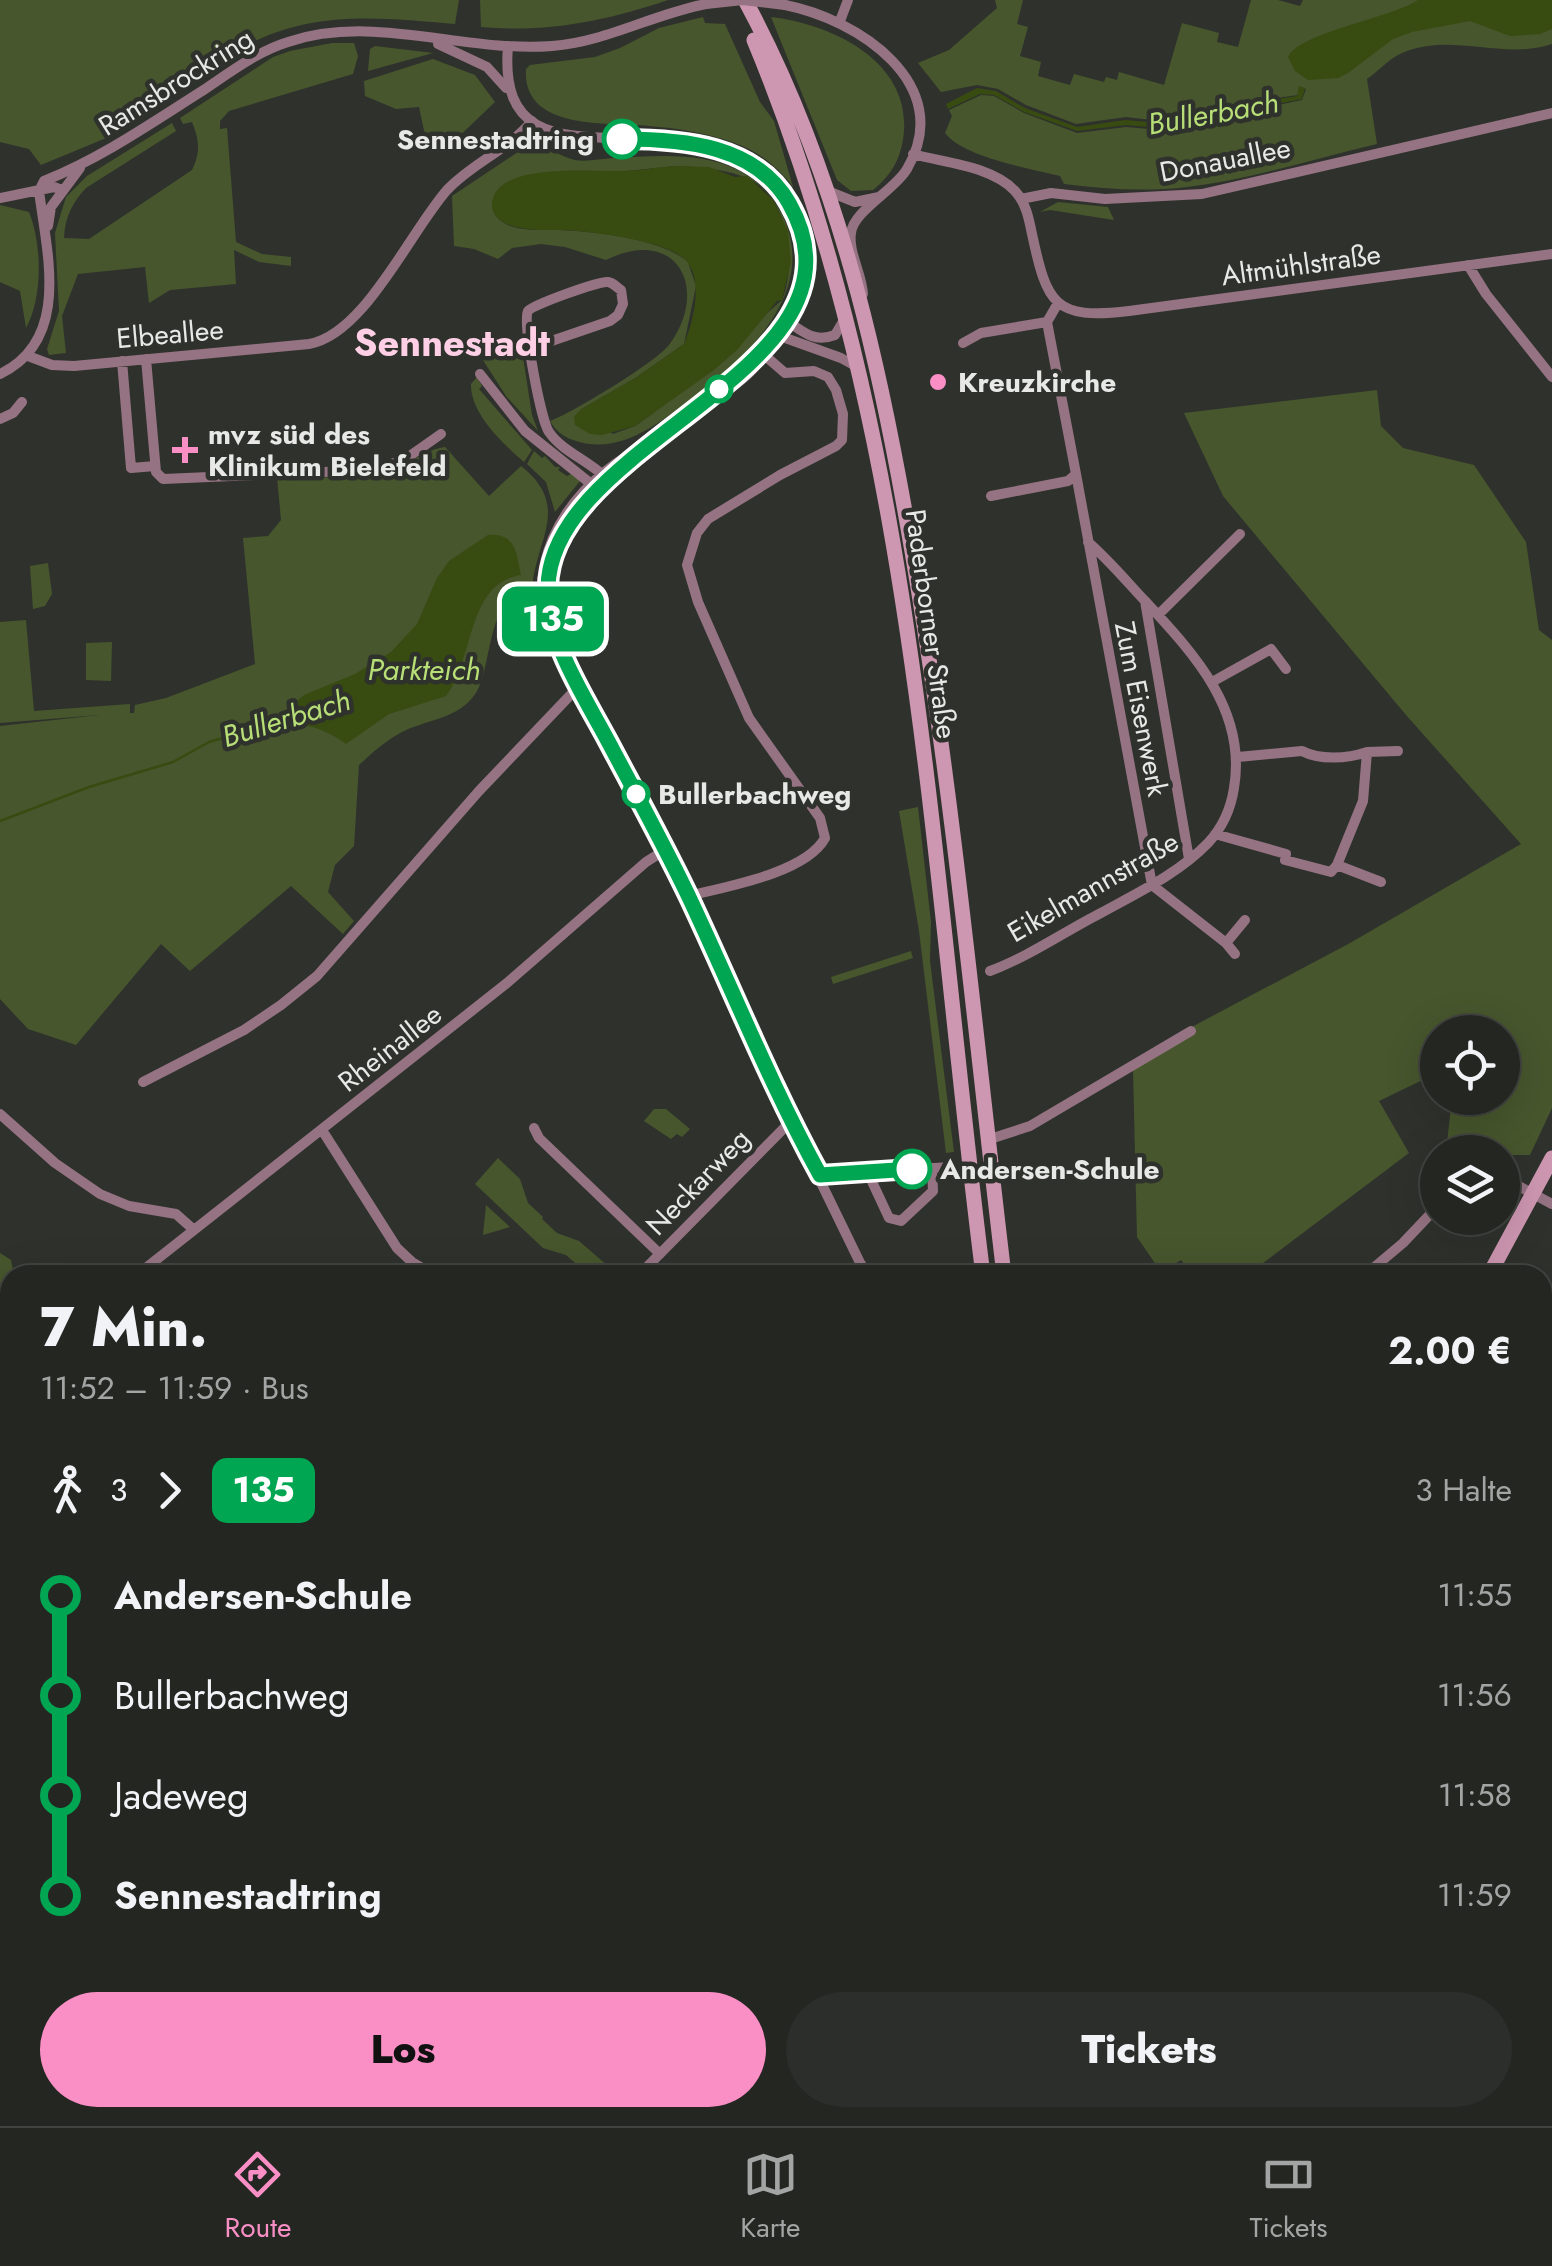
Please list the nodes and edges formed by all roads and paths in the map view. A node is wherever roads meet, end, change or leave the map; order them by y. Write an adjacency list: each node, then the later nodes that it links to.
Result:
1 (736, 0): 23 (main road, Paderborner Straße)
2 (745, 0): 14 (main road, Paderborner Straße)
3 (848, 0): 4 (street)
4 (840, 21): 6 (street, Ramsbrockring, bridge); 10 (street, Ramsbrockring)
5 (414, 36): 6 (street, Ramsbrockring); 7 (street, Ramsbrockring); 11 (street, Ramsbrockring)
6 (508, 46): 7 (street)
7 (512, 97): 9 (street)
8 (1552, 113): 17 (street, Donauallee)
9 (532, 121): 24 (street); 31 (street, Elbeallee)
10 (913, 154): 15 (street); 17 (street)
11 (84, 166): 12 (street, Ramsbrockring); 13 (street, Ramsbrockring)
12 (39, 190): 13 (street); 16 (street); 18 (street, Ramsbrockring)
13 (62, 190): 18 (street, Ramsbrockring)
14 (824, 190): 15 (street); 22 (main road, Paderborner Straße)
15 (880, 197): 22 (street)
16 (0, 198)
17 (1021, 198): 21 (street)
18 (46, 247): 30 (street, Ramsbrockring)
19 (1552, 254): 20 (street, Altmühlstraße)
20 (1468, 265): 21 (street, Altmühlstraße); 36 (street)
21 (1058, 303): 25 (street)
22 (863, 304): 75 (main road, Paderborner Straße)
23 (846, 314): 24 (street); 33 (main road, Paderborner Straße)
24 (786, 320): 26 (street)
25 (1046, 322): 27 (street); 43 (street)
26 (777, 335): 29 (street); 33 (street)
27 (963, 343)
28 (531, 348): 28 (street); 40 (street)
29 (762, 353): 44 (street); 64 (street)
30 (28, 356): 32 (street, Elbeallee); 34 (street)
31 (146, 359): 32 (street, Elbeallee); 41 (street)
32 (122, 361): 41 (street)
33 (859, 368): 80 (main road, Paderborner Straße)
34 (0, 374)
35 (480, 374): 42 (street)
36 (1552, 378)
37 (22, 402): 38 (street)
38 (0, 419)
39 (441, 434): 41 (street)
40 (578, 456): 42 (street); 44 (street)
41 (155, 466)
42 (567, 467): 45 (street)
43 (1076, 474): 46 (street); 48 (street)
44 (604, 476): 45 (street); 51 (street)
45 (590, 484): 51 (street)
46 (991, 496)
47 (1240, 534): 50 (street)
48 (1088, 542): 49 (street, Eikelmannstraße); 63 (street, Zum Eisenwerk)
49 (1144, 600): 50 (street, Eikelmannstraße); 60 (street)
50 (1158, 615): 53 (street, Eikelmannstraße)
51 (560, 650): 54 (street)
52 (1286, 669): 53 (street)
53 (1212, 682): 57 (street, Eikelmannstraße)
54 (579, 686): 59 (street); 70 (street)
55 (1398, 751): 56 (street)
56 (1366, 752): 57 (street); 61 (street)
57 (1238, 757): 58 (street, Eikelmannstraße)
58 (1215, 834): 60 (street, Eikelmannstraße); 61 (street)
59 (666, 850): 64 (street); 74 (street, Rheinallee)
60 (1190, 859): 63 (street, Eikelmannstraße)
61 (1337, 865): 62 (street)
62 (1380, 882)
63 (1152, 885): 66 (street); 68 (street, Eikelmannstraße)
64 (688, 896): 72 (street)
65 (1246, 920): 66 (street)
66 (1226, 943): 67 (street)
67 (1235, 954)
68 (990, 970)
69 (1192, 1031): 75 (street)
70 (143, 1082)
71 (0, 1114): 85 (street)
72 (791, 1121): 79 (street); 86 (street, Neckarweg)
73 (534, 1128): 86 (street)
74 (322, 1130): 85 (street, Rheinallee); 88 (street)
75 (988, 1140): 92 (main road, Paderborner Straße)
76 (1552, 1158): 82 (main road)
77 (932, 1168): 78 (street); 78 (street); 80 (street)
78 (868, 1173): 79 (street)
79 (820, 1175): 90 (street)
80 (971, 1182): 91 (main road, Paderborner Straße)
81 (1520, 1187): 82 (street)
82 (1535, 1194): 83 (street); 94 (main road)
83 (1552, 1204)
84 (1420, 1225): 93 (street)
85 (194, 1230): 87 (street, Rheinallee)
86 (660, 1254): 89 (street, Neckarweg)
87 (158, 1265)
88 (417, 1265)
89 (649, 1265)
90 (862, 1265)
91 (982, 1265)
92 (1003, 1265)
93 (1376, 1265)
94 (1496, 1265)

